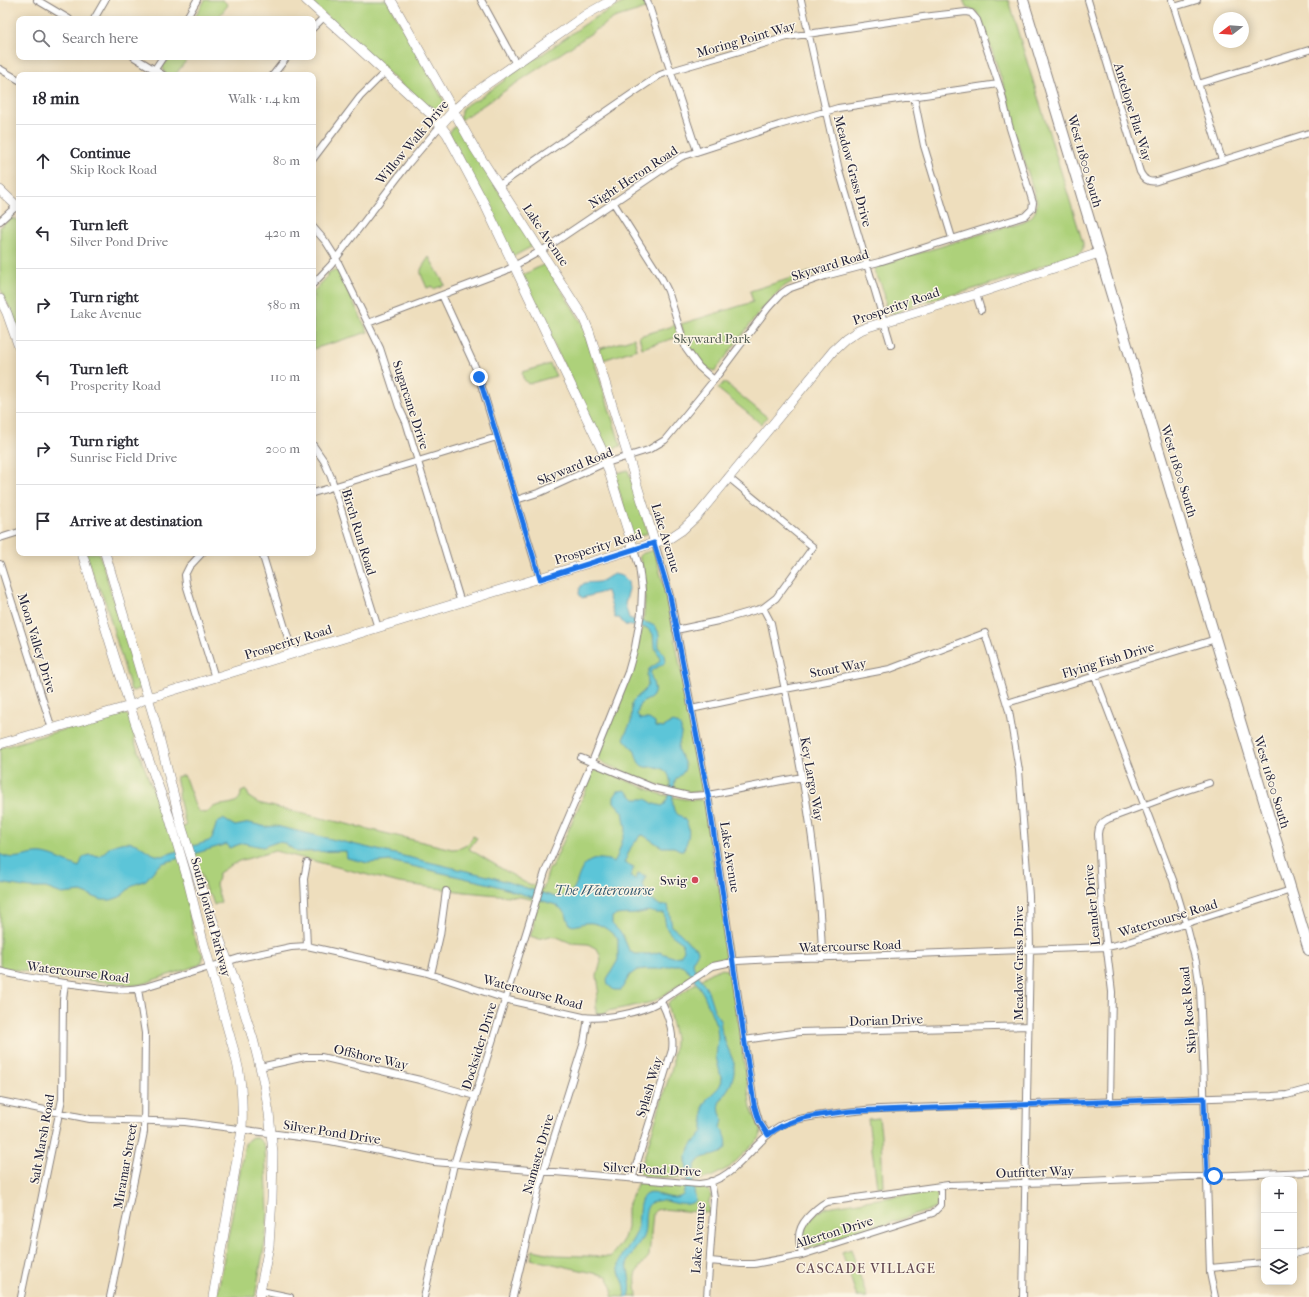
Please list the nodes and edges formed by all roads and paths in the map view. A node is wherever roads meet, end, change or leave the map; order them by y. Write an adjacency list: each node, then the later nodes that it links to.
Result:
1 (37, 0): 15 (street)
2 (106, 0): 16 (street)
3 (197, 0): 17 (street)
4 (306, 0): 18 (street)
5 (391, 0): 37 (street, Lake Avenue)
6 (480, 0): 25 (street)
7 (612, 0): 25 (street, Willow Walk Drive)
8 (647, 0): 28 (street)
9 (802, 0): 20 (street, Meadow Grass Drive)
10 (1023, 0): 54 (main road, West 11800 South)
11 (1088, 0): 43 (street, Antelope Flat Way)
12 (1172, 0): 14 (street)
13 (1197, 0): 14 (street)
14 (1174, 7): 35 (street)
15 (64, 16)
16 (96, 16)
17 (188, 16)
18 (324, 18): 19 (street); 32 (street)
19 (316, 25)
20 (809, 34): 28 (street, Moring Point Way); 34 (street, Moring Point Way); 38 (street, Meadow Grass Drive)
21 (1309, 50): 35 (street)
22 (139, 60): 27 (street)
23 (161, 60): 27 (street)
24 (285, 60): 31 (street)
25 (516, 64): 37 (street, Willow Walk Drive)
26 (0, 69): 33 (street)
27 (155, 69): 29 (street); 30 (street)
28 (671, 71): 41 (street); 44 (street, Moring Point Way)
29 (153, 72)
30 (159, 72)
31 (275, 72)
32 (385, 72): 39 (street); 42 (street)
33 (16, 78)
34 (998, 84): 36 (street, Night Heron Road); 49 (street, Moring Point Way)
35 (1198, 84): 43 (street)
36 (914, 98): 38 (street, Night Heron Road); 52 (street)
37 (453, 111): 39 (street, Willow Walk Drive); 44 (street, Lake Avenue)
38 (826, 111): 41 (street, Night Heron Road); 56 (street, Meadow Grass Drive)
39 (441, 125): 55 (street, Willow Walk Drive); 57 (street)
40 (1309, 133): 43 (street, Antelope Flat Way)
41 (697, 151): 46 (street, Night Heron Road)
42 (316, 155)
43 (1222, 160)
44 (498, 186): 53 (street, Lake Avenue)
45 (0, 190): 47 (street)
46 (613, 202): 53 (street, Night Heron Road); 67 (street)
47 (16, 204)
48 (16, 208): 50 (street)
49 (1032, 209): 52 (street, Skyward Road)
50 (0, 221)
51 (316, 230): 55 (street, Sugarcane Drive)
52 (952, 238): 56 (street, Skyward Road)
53 (541, 252): 57 (street, Night Heron Road); 70 (street, Lake Avenue)
54 (1099, 253): 59 (street, Prosperity Road); 92 (main road, West 11800 South)
55 (336, 258): 58 (street, Willow Walk Drive); 64 (street, Sugarcane Drive)
56 (868, 264): 63 (street, Meadow Grass Drive); 67 (street, Skyward Road)
57 (514, 266): 60 (street, Night Heron Road); 72 (street)
58 (316, 281)
59 (976, 294): 62 (street); 63 (street, Prosperity Road)
60 (442, 295): 64 (street, Night Heron Road); 68 (street)
61 (0, 299): 65 (street)
62 (981, 310)
63 (884, 322): 66 (street, Meadow Grass Drive); 73 (street, Prosperity Road)
64 (368, 323): 71 (street, Sugarcane Drive)
65 (16, 338)
66 (891, 345)
67 (714, 380): 70 (street, Skyward Road)
68 (497, 437): 71 (street); 76 (street)
69 (316, 450): 74 (street, Birch Run Road)
70 (627, 457): 72 (street, Skyward Road); 79 (street, Lake Avenue)
71 (418, 461): 74 (street); 87 (street, Sugarcane Drive)
72 (607, 463): 76 (street, Skyward Road); 80 (street)
73 (728, 478): 79 (street, Prosperity Road); 88 (street)
74 (334, 487): 75 (street); 89 (street, Birch Run Road)
75 (316, 492)
76 (516, 500): 86 (street)
77 (16, 533): 78 (street)
78 (0, 538)
79 (654, 543): 80 (street, Prosperity Road); 90 (street, Lake Avenue)
80 (634, 550): 86 (street, Prosperity Road); 105 (street)
81 (83, 556): 100 (street, South Jordan Parkway)
82 (106, 556): 98 (street, South Jordan Parkway)
83 (199, 556): 96 (street)
84 (263, 556): 93 (street)
85 (0, 564): 102 (street, Moon Valley Drive)
86 (540, 579): 87 (street, Prosperity Road)
87 (461, 603): 89 (street, Prosperity Road)
88 (763, 608): 90 (street); 97 (street, Key Largo Way)
89 (378, 628): 93 (street, Prosperity Road)
90 (676, 630): 101 (street, Lake Avenue)
91 (985, 633): 97 (street, Stout Way); 99 (street, Meadow Grass Drive)
92 (1216, 639): 95 (street, Flying Fish Drive); 113 (main road, West 11800 South)
93 (293, 654): 96 (street, Prosperity Road)
94 (1091, 666): 95 (street, Skip Rock Road)
95 (1094, 676): 99 (street, Flying Fish Drive); 109 (street, Skip Rock Road)
96 (215, 678): 98 (street, Prosperity Road)
97 (785, 689): 101 (street, Stout Way); 106 (street, Key Largo Way)
98 (148, 698): 100 (street, Prosperity Road); 110 (street, South Jordan Parkway)
99 (1007, 703): 118 (street, Meadow Grass Drive)
100 (130, 706): 102 (street, Prosperity Road); 110 (street, South Jordan Parkway)
101 (691, 709): 108 (street, Lake Avenue)
102 (52, 729): 103 (street, Prosperity Road)
103 (0, 744)
104 (581, 758): 105 (street)
105 (592, 762): 108 (street); 128 (street, Docksider Drive)
106 (802, 777): 108 (street); 120 (street, Key Largo Way)
107 (1209, 783): 109 (street, Leander Drive)
108 (708, 795): 122 (street, Lake Avenue)
109 (1144, 805): 115 (street, Skip Rock Road); 117 (street, Leander Drive)
110 (177, 829): 112 (street, South Jordan Parkway)
111 (307, 863): 116 (street)
112 (191, 875): 121 (street, South Jordan Parkway); 123 (street, South Jordan Parkway)
113 (1291, 890): 115 (street, Watercourse Road); 119 (main road, West 11800 South)
114 (446, 891): 125 (street)
115 (1186, 924): 117 (street, Watercourse Road); 136 (street, Skip Rock Road)
116 (307, 946): 121 (street, Watercourse Road); 125 (street, Watercourse Road)
117 (1107, 947): 118 (street, Watercourse Road); 138 (street, Leander Drive)
118 (1030, 950): 120 (street, Watercourse Road); 131 (street, Meadow Grass Drive)
119 (1309, 950)
120 (822, 958): 122 (street, Watercourse Road)
121 (228, 961): 123 (street, Watercourse Road); 133 (street, South Jordan Parkway)
122 (733, 962): 129 (street, Watercourse Road); 132 (street, Lake Avenue)
123 (210, 967): 127 (street, Watercourse Road); 142 (street, South Jordan Parkway)
124 (0, 971): 126 (street, Watercourse Road)
125 (431, 974): 128 (street, Watercourse Road)
126 (65, 983): 127 (street, Watercourse Road); 140 (street, Salt Marsh Road)
127 (138, 989): 141 (street, Miramar Street)
128 (506, 999): 130 (street, Watercourse Road); 135 (street, Docksider Drive)
129 (662, 1001): 130 (street, Watercourse Road); 149 (street, Splash Way)
130 (588, 1018): 146 (street, Namaste Drive)
131 (1028, 1026): 132 (street, Dorian Drive); 139 (street, Meadow Grass Drive)
132 (744, 1040): 144 (street, Lake Avenue)
133 (260, 1068): 135 (street, Offshore Way); 143 (street, South Jordan Parkway)
134 (1309, 1089): 136 (street, Silver Pond Drive)
135 (475, 1096): 145 (street, Docksider Drive)
136 (1204, 1098): 138 (street, Silver Pond Drive); 148 (street, Skip Rock Road)
137 (0, 1101): 140 (street, Silver Pond Drive)
138 (1110, 1102): 139 (street, Silver Pond Drive)
139 (1027, 1104): 144 (street, Silver Pond Drive); 151 (street, Meadow Grass Drive)
140 (60, 1113): 141 (street, Silver Pond Drive); 160 (street, Salt Marsh Road)
141 (144, 1121): 142 (street, Silver Pond Drive); 161 (street, Miramar Street)
142 (242, 1130): 143 (street, Silver Pond Drive); 162 (street, South Jordan Parkway)
143 (270, 1133): 145 (street, Silver Pond Drive); 159 (street, South Jordan Parkway)
144 (768, 1135): 150 (street, Silver Pond Drive)
145 (454, 1164): 146 (street, Silver Pond Drive); 164 (street, Docksider Drive)
146 (543, 1172): 149 (street, Silver Pond Drive); 165 (street, Namaste Drive)
147 (1309, 1172): 148 (street, Outfitter Way)
148 (1207, 1176): 151 (street, Outfitter Way); 158 (street, Skip Rock Road)
149 (632, 1179): 150 (street, Silver Pond Drive)
150 (711, 1182): 156 (street, Lake Avenue)
151 (1026, 1183): 152 (street, Outfitter Way); 167 (street, Meadow Grass Drive)
152 (941, 1186): 155 (street, Allerton Drive); 155 (street, Outfitter Way)
153 (1309, 1250): 154 (street)
154 (1297, 1253)
155 (802, 1255): 156 (street, Allerton Drive)
156 (710, 1261): 166 (street, Lake Avenue)
157 (1261, 1263): 158 (street)
158 (1210, 1268): 168 (street, Skip Rock Road)
159 (260, 1294): 163 (street)
160 (21, 1297)
161 (110, 1297)
162 (214, 1297)
163 (290, 1297)
164 (424, 1297)
165 (514, 1297)
166 (707, 1297)
167 (1023, 1297)
168 (1215, 1297)

